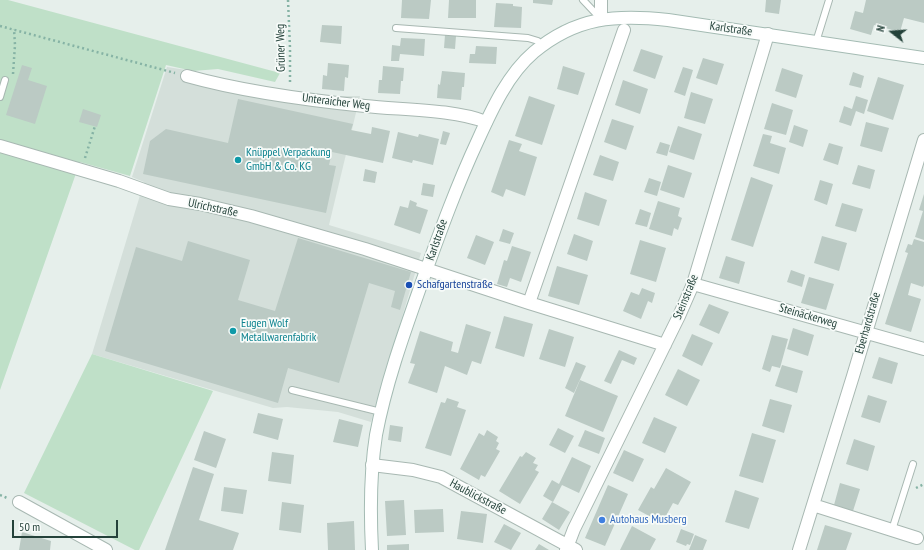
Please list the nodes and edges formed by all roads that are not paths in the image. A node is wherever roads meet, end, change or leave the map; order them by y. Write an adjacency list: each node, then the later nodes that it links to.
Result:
1 (583, 0): 4 (lane)
2 (601, 0): 4 (street)
3 (828, 0): 8 (lane)
4 (601, 19): 7 (street, Karlstraße); 9 (street, Karlstraße)
5 (396, 28): 9 (lane)
6 (624, 30): 19 (street)
7 (768, 34): 8 (street, Karlstraße); 18 (street, Steinstraße)
8 (816, 42): 10 (street, Karlstraße)
9 (542, 46): 14 (street, Karlstraße)
10 (924, 58)
11 (187, 76): 14 (street, Unteraicher Weg)
12 (5, 80): 13 (lane)
13 (0, 97)
14 (486, 122): 17 (street, Karlstraße)
15 (924, 140): 20 (street, Eberhardstraße)
16 (0, 146): 17 (street, Ulrichstraße)
17 (427, 268): 19 (street); 24 (street, Karlstraße)
18 (693, 284): 20 (street, Steinäckerweg); 21 (street, Steinstraße)
19 (529, 303): 21 (street)
20 (865, 332): 22 (street, Steinäckerweg); 28 (street, Eberhardstraße)
21 (665, 345): 31 (street, Steinstraße)
22 (924, 349)
23 (292, 390): 24 (lane)
24 (381, 412): 26 (street, Karlstraße)
25 (913, 464): 29 (lane)
26 (372, 465): 31 (street, Haublickstraße); 33 (street, Karlstraße)
27 (19, 502): 32 (street)
28 (813, 505): 29 (street); 34 (street, Eberhardstraße)
29 (892, 530): 30 (street)
30 (917, 538)
31 (570, 548)
32 (106, 550)
33 (372, 550)
34 (799, 550)

